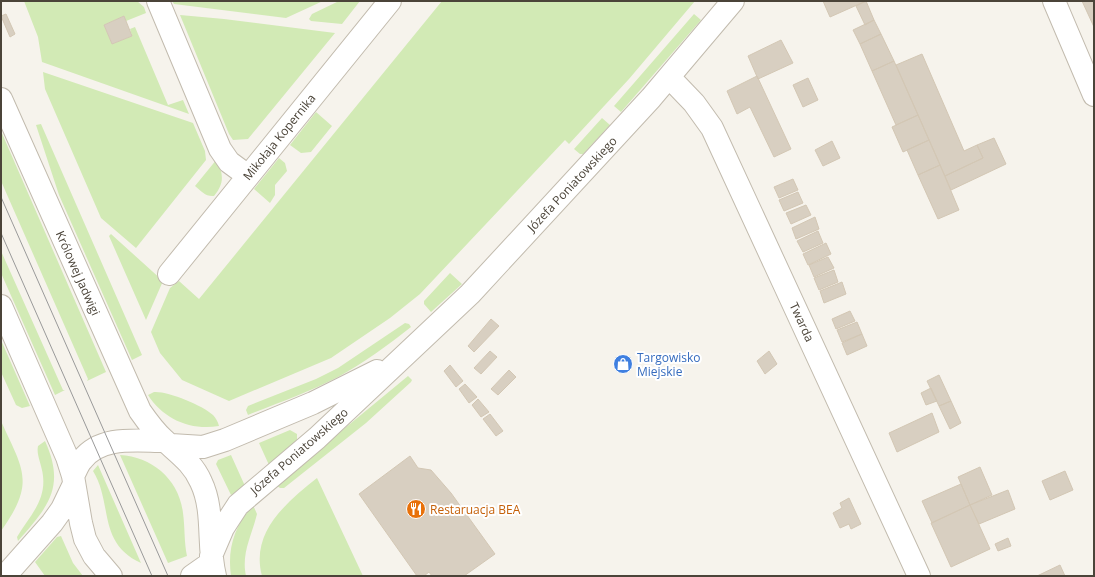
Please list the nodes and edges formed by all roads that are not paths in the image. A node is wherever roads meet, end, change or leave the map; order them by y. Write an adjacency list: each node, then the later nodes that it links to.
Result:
1 (158, 1): 8 (street)
2 (390, 1): 8 (street, Mikołaja Kopernika)
3 (733, 1): 5 (street, Józefa Poniatowskiego)
4 (1054, 1): 6 (street)
5 (670, 78): 11 (street, Józefa Poniatowskiego); 18 (street, Twarda)
6 (1094, 95)
7 (1, 99): 12 (street, Królowej Jadwigi)
8 (248, 176): 9 (street, Mikołaja Kopernika)
9 (169, 274)
10 (1, 306): 13 (street)
11 (401, 358): 12 (street, Józefa Poniatowskiego); 14 (street, Józefa Poniatowskiego)
12 (167, 443): 13 (street, Józefa Poniatowskiego); 14 (street, Królowej Jadwigi)
13 (74, 480): 15 (street, Józefa Poniatowskiego); 16 (street)
14 (212, 565): 17 (street)
15 (5, 576)
16 (111, 576)
17 (192, 576)
18 (919, 576)

